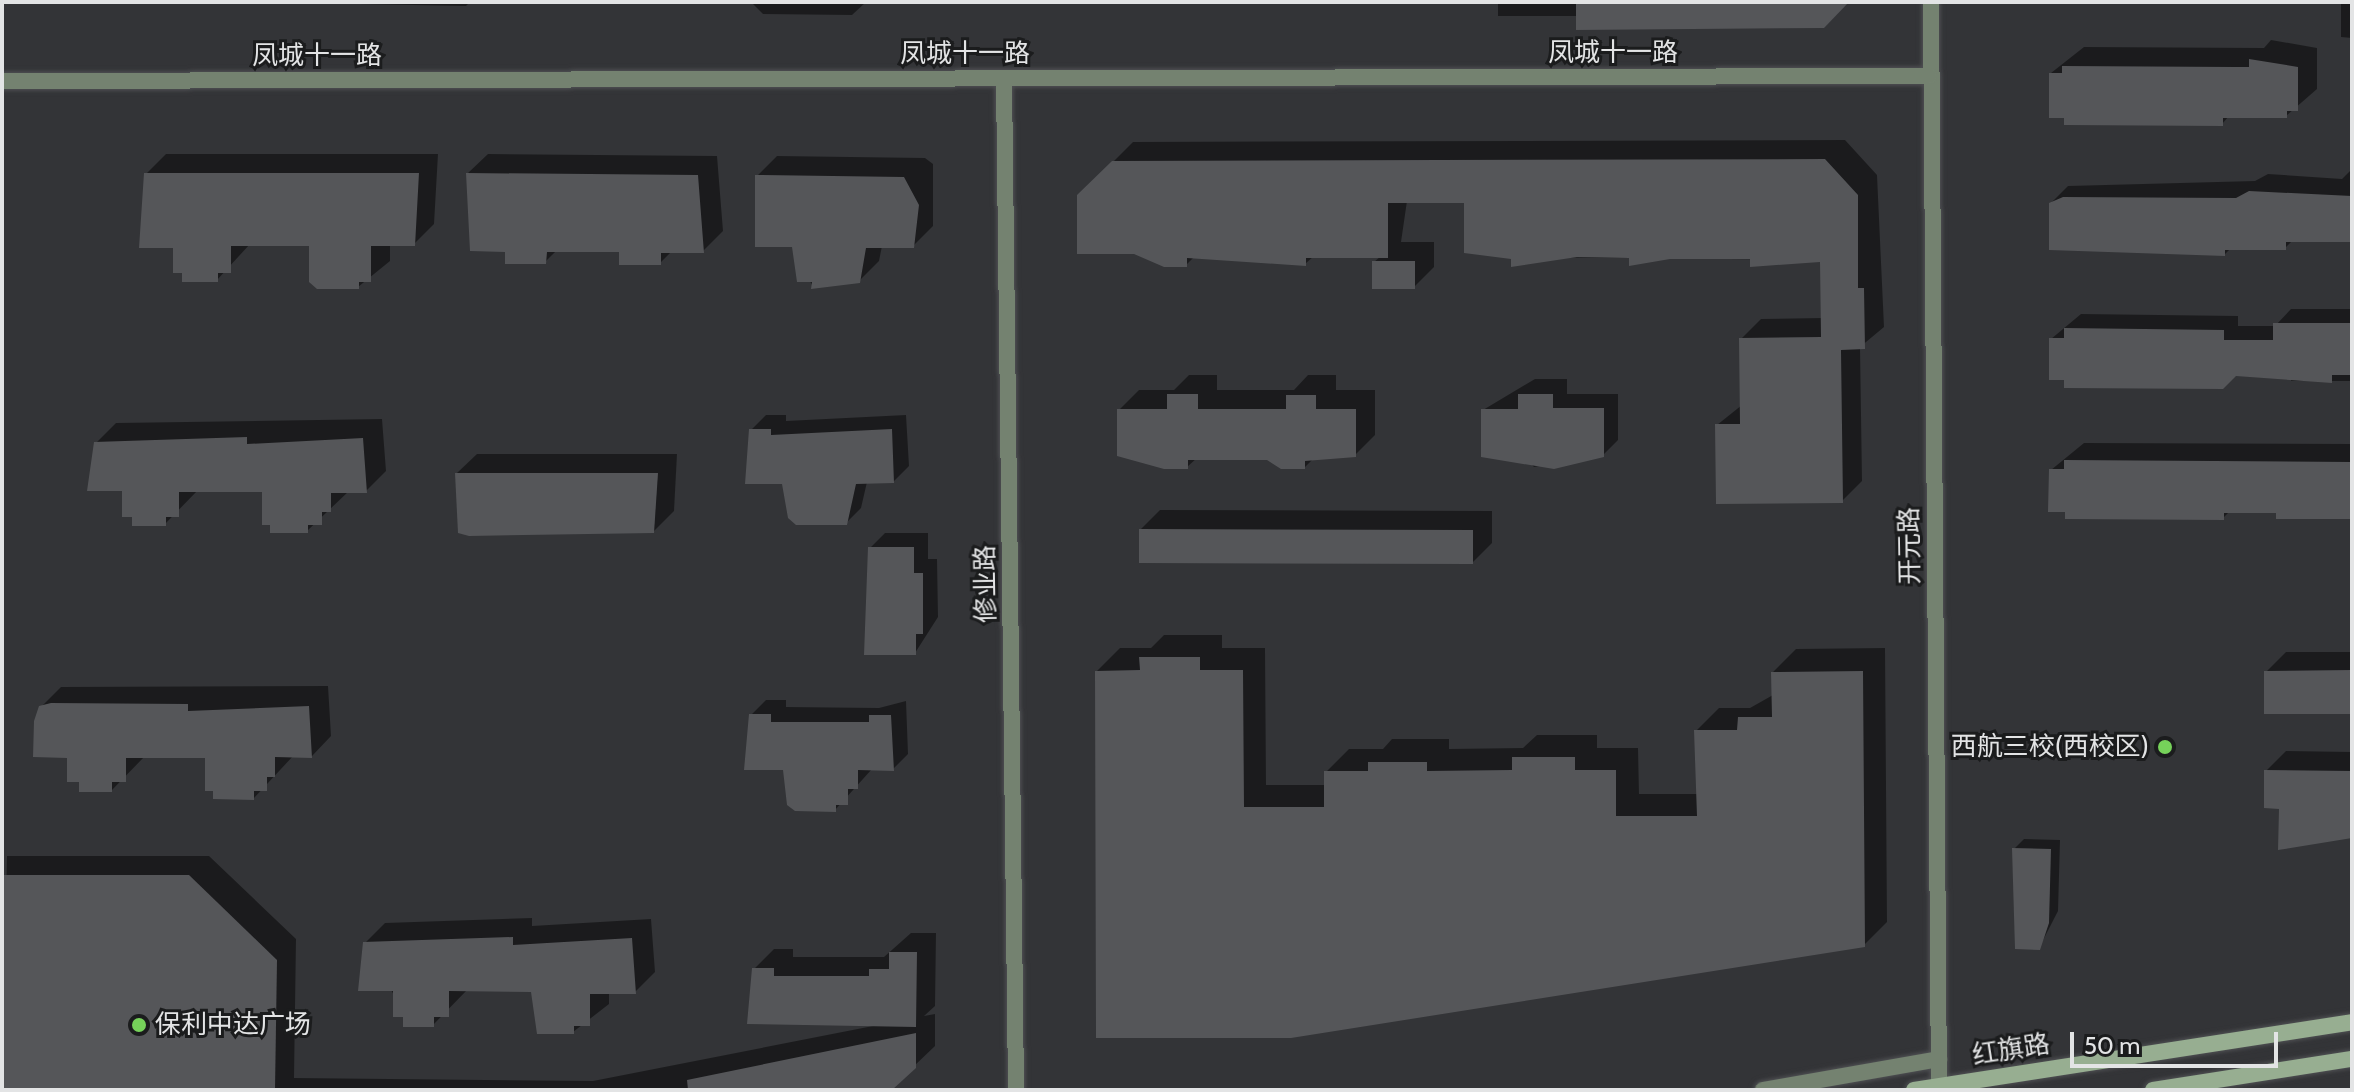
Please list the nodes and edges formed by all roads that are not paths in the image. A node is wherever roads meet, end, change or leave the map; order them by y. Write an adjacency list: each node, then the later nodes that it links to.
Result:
1 (1931, 2): 2 (street, 开元路)
2 (1929, 76): 3 (street, 凤城十一路); 6 (street, 开元路)
3 (1004, 78): 4 (street, 凤城十一路); 9 (street, 修业路)
4 (2, 81)
5 (2352, 1022): 8 (main road, 红旗路)
6 (1939, 1059): 8 (street, 开元路); 10 (street)
7 (2352, 1059): 12 (main road)
8 (1939, 1088): 11 (main road, 红旗路)
9 (1016, 1090)
10 (1763, 1090)
11 (1914, 1090)
12 (2153, 1090)

